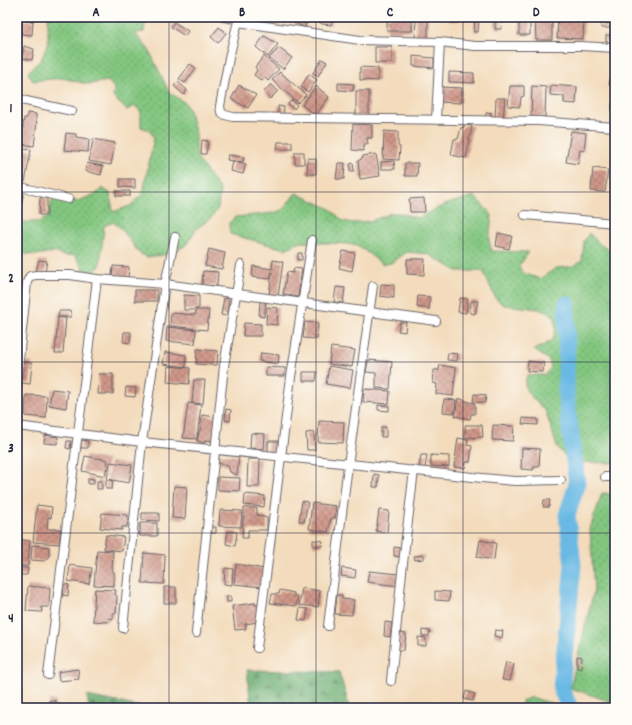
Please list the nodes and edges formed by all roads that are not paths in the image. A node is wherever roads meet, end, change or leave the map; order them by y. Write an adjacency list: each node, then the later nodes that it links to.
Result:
1 (239, 20): 2 (street); 6 (street)
2 (440, 42): 3 (street); 6 (street)
3 (615, 48)
4 (17, 99): 5 (street)
5 (72, 111)
6 (436, 120): 7 (street)
7 (615, 127)
8 (17, 186): 9 (street)
9 (68, 198)
10 (525, 215): 11 (street)
11 (615, 222)
12 (175, 237): 16 (street)
13 (312, 240): 19 (street)
14 (241, 265): 18 (street)
15 (97, 279): 16 (street); 22 (street); 24 (street)
16 (165, 284): 18 (street); 25 (street)
17 (374, 286): 20 (street)
18 (236, 294): 19 (street); 26 (street)
19 (302, 302): 20 (street); 27 (street)
20 (370, 311): 21 (street); 28 (street)
21 (436, 320)
22 (17, 378)
23 (17, 426): 24 (street)
24 (78, 434): 25 (street); 37 (street)
25 (142, 442): 26 (street); 34 (street)
26 (216, 449): 27 (street); 35 (street)
27 (282, 457): 28 (street); 36 (street)
28 (348, 464): 29 (street); 33 (street)
29 (414, 470): 32 (street); 38 (street)
30 (605, 477): 31 (street)
31 (615, 478)
32 (561, 480)
33 (328, 626)
34 (123, 628)
35 (196, 633)
36 (257, 648)
37 (48, 675)
38 (391, 681)

